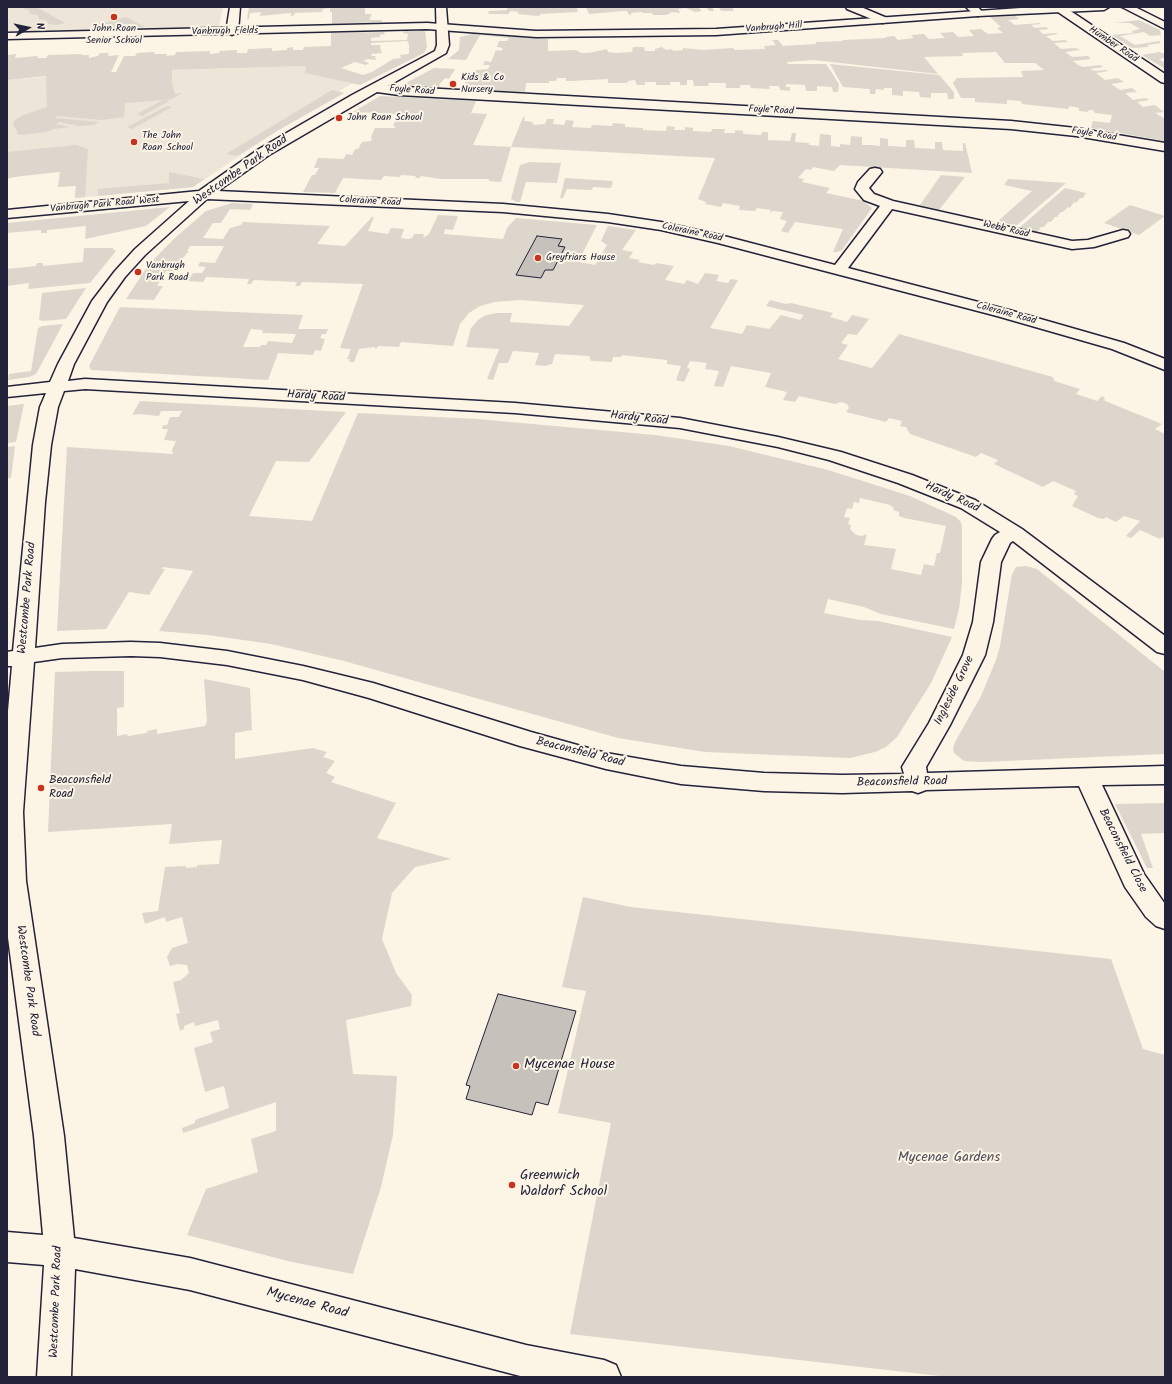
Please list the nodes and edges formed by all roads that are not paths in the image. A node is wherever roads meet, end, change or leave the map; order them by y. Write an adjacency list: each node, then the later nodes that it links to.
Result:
1 (235, 7): 11 (street)
2 (441, 7): 9 (street, Westcombe Park Road)
3 (852, 7): 8 (street)
4 (1104, 7): 7 (street, Vanbrugh Hill)
5 (1127, 7): 10 (street)
6 (974, 10): 7 (street, Vanbrugh Hill); 8 (street, Vanbrugh Hill)
7 (1062, 10): 13 (street, Humber Road)
8 (883, 20): 9 (street, Vanbrugh Hill)
9 (443, 26): 11 (street, Vanbrugh Fields); 14 (street, Westcombe Park Road)
10 (1165, 26)
11 (232, 32): 12 (street, Vanbrugh Fields)
12 (7, 36)
13 (1165, 79)
14 (376, 88): 15 (street, Foyle Road); 17 (street, Westcombe Park Road)
15 (1165, 147)
16 (875, 172): 18 (street, Webb Road)
17 (203, 195): 19 (street, Vanbrugh Park Road West); 21 (street, Coleraine Road); 23 (street, Westcombe Park Road)
18 (889, 204): 20 (street, Webb Road); 21 (street)
19 (7, 214)
20 (1123, 234)
21 (839, 270): 22 (street, Coleraine Road)
22 (1165, 365)
23 (56, 386): 24 (street); 25 (street, Hardy Road); 27 (street, Westcombe Park Road)
24 (7, 392)
25 (1015, 533): 26 (street, Hardy Road); 30 (street, Ingleside Grove)
26 (1165, 647)
27 (15, 658): 30 (street, Beaconsfield Road); 33 (street, Westcombe Park Road)
28 (1165, 775): 29 (street, Beaconsfield Road)
29 (1087, 778): 30 (street, Beaconsfield Road); 31 (street, Beaconsfield Close)
30 (918, 784)
31 (1165, 919)
32 (7, 1247): 33 (street, Mycenae Road)
33 (60, 1252): 34 (street, Westcombe Park Road); 35 (street, Mycenae Road)
34 (54, 1377)
35 (604, 1377)

